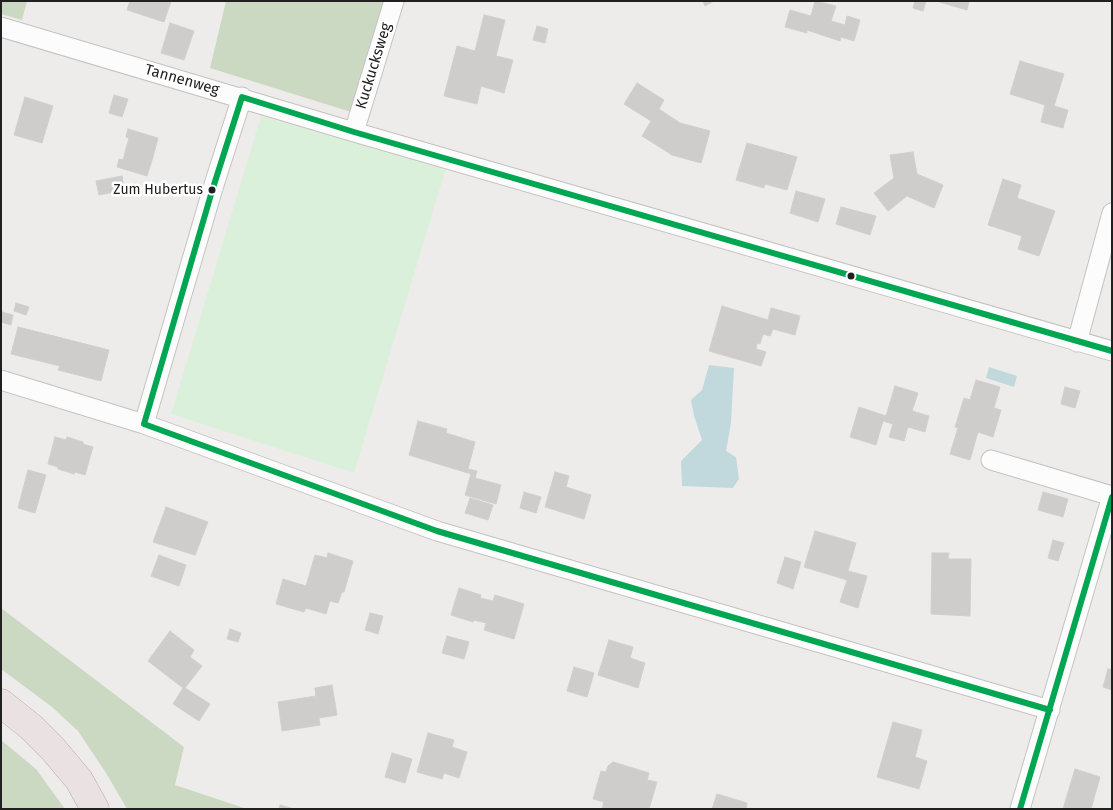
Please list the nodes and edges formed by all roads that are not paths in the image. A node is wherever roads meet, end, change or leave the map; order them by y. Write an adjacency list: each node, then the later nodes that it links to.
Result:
1 (394, 1): 4 (street, Kuckucksweg)
2 (1, 27): 3 (street, Tannenweg)
3 (242, 97): 4 (street, Tannenweg); 9 (street)
4 (354, 132): 6 (street, Tannenweg)
5 (1112, 213): 6 (street)
6 (1077, 342): 7 (street, Tannenweg)
7 (1112, 351)
8 (1, 380): 9 (street)
9 (144, 424): 13 (street)
10 (991, 460): 11 (street)
11 (1112, 496): 13 (street)
12 (1, 704): 14 (highway)
13 (1050, 710): 15 (street)
14 (95, 809)
15 (1020, 809)

